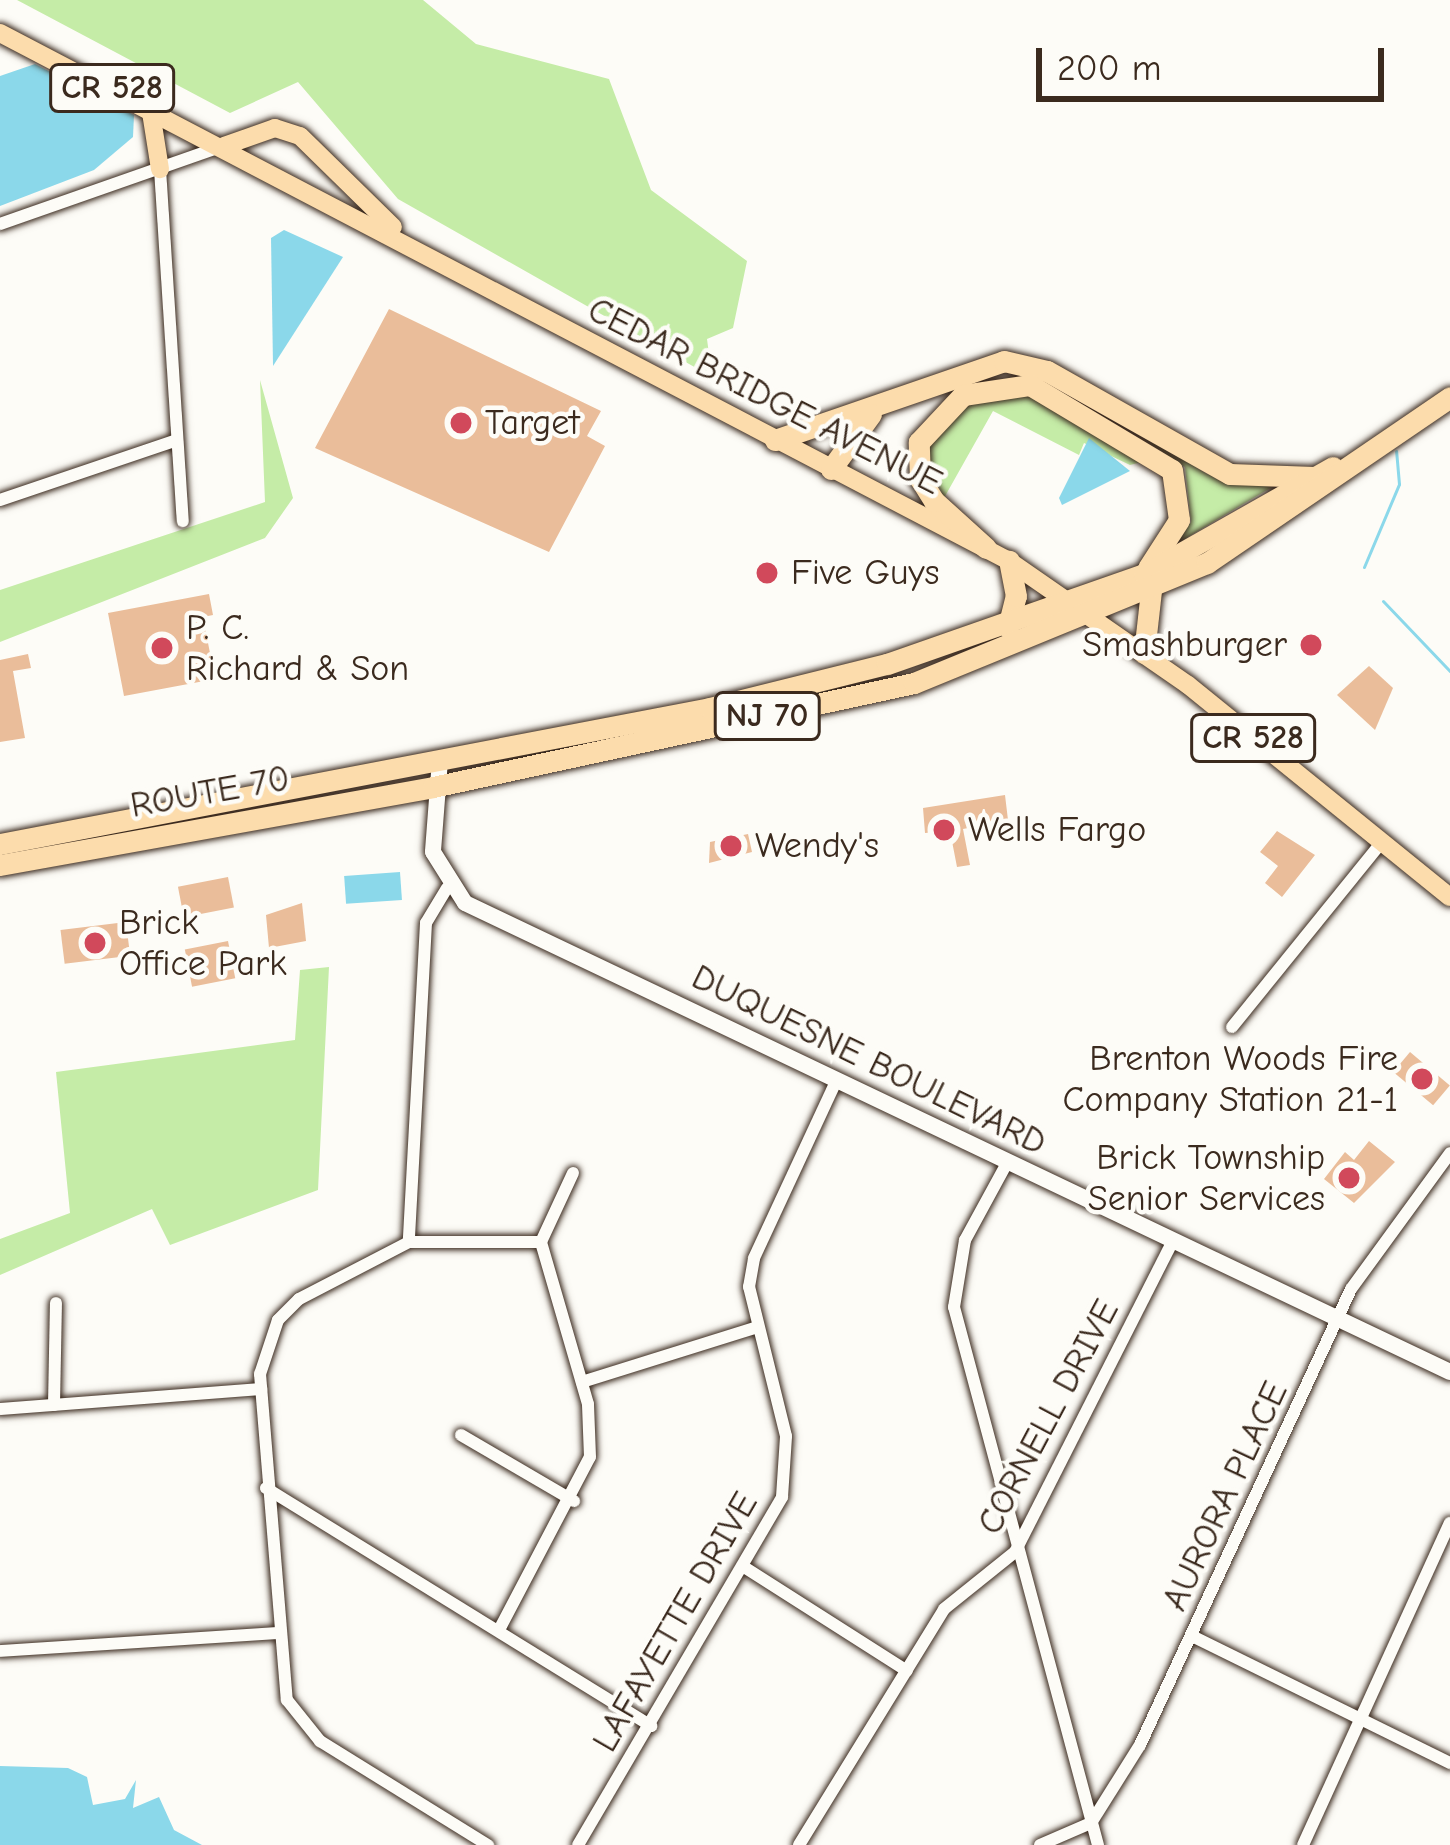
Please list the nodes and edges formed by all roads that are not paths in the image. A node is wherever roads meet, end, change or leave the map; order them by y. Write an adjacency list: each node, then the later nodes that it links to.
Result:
1 (0, 33): 2 (main road, CEDAR BRIDGE AVENUE / CR 528)
2 (150, 106): 3 (main road, CEDAR BRIDGE AVENUE / CR 528); 4 (main road)
3 (224, 146): 4 (street); 6 (main road, CEDAR BRIDGE AVENUE / CR 528); 6 (main road)
4 (160, 169): 5 (street); 10 (street)
5 (0, 224)
6 (411, 248): 11 (main road, CEDAR BRIDGE AVENUE / CR 528)
7 (1450, 382): 13 (highway, NJ 70)
8 (1450, 397): 18 (highway, NJ 70)
9 (881, 406): 11 (highway); 12 (highway); 13 (highway)
10 (177, 440): 14 (street); 15 (street)
11 (775, 440): 12 (main road, CEDAR BRIDGE AVENUE / CR 528)
12 (831, 469): 16 (main road, CEDAR BRIDGE AVENUE / CR 528)
13 (1321, 476): 18 (highway, NJ 70)
14 (0, 500)
15 (183, 521)
16 (986, 548): 17 (main road, CEDAR BRIDGE AVENUE / CR 528); 18 (highway)
17 (1009, 561): 19 (main road, CEDAR BRIDGE AVENUE / CR 528); 21 (highway)
18 (1148, 582): 19 (highway, NJ 70); 20 (highway, NJ 70); 22 (highway)
19 (1072, 602): 20 (main road, CEDAR BRIDGE AVENUE / CR 528); 21 (highway, NJ 70)
20 (1092, 616): 22 (main road, CEDAR BRIDGE AVENUE / CR 528); 24 (highway, NJ 70)
21 (1008, 628): 23 (highway, NJ 70)
22 (1144, 653): 26 (main road, CEDAR BRIDGE AVENUE / CR 528)
23 (440, 760): 24 (street); 25 (highway, ROUTE 70 / NJ 70)
24 (433, 787): 27 (highway, ROUTE 70 / NJ 70); 28 (street)
25 (0, 844)
26 (1380, 844): 29 (main road, CEDAR BRIDGE AVENUE / CR 528); 30 (street)
27 (0, 865)
28 (447, 888): 31 (street, DUQUESNE BOULEVARD); 36 (street)
29 (1450, 897)
30 (1232, 1027)
31 (836, 1081): 33 (street, DUQUESNE BOULEVARD); 40 (street, LAFAYETTE DRIVE)
32 (1450, 1153): 39 (street, AURORA PLACE)
33 (1007, 1163): 35 (street, DUQUESNE BOULEVARD); 50 (street)
34 (573, 1173): 37 (street)
35 (1173, 1241): 39 (street, DUQUESNE BOULEVARD); 50 (street, CORNELL DRIVE)
36 (409, 1242): 37 (street); 43 (street)
37 (541, 1242): 42 (street)
38 (56, 1303): 44 (street)
39 (1338, 1319): 41 (street, DUQUESNE BOULEVARD); 54 (street, AURORA PLACE)
40 (758, 1327): 42 (street); 51 (street, LAFAYETTE DRIVE)
41 (1450, 1372)
42 (582, 1382): 48 (street)
43 (261, 1389): 44 (street); 47 (street)
44 (54, 1405): 45 (street)
45 (0, 1409)
46 (461, 1435): 48 (street)
47 (266, 1488): 52 (street); 53 (street)
48 (574, 1501): 52 (street)
49 (1450, 1523): 57 (street)
50 (1016, 1552): 56 (street, CORNELL DRIVE); 60 (street)
51 (744, 1567): 56 (street); 58 (street, LAFAYETTE DRIVE)
52 (500, 1630): 58 (street)
53 (275, 1633): 55 (street); 61 (street)
54 (1192, 1636): 57 (street); 60 (street, AURORA PLACE)
55 (0, 1651)
56 (907, 1671): 63 (street, CORNELL DRIVE)
57 (1360, 1718): 59 (street); 66 (street)
58 (651, 1726): 62 (street, LAFAYETTE DRIVE)
59 (1450, 1763)
60 (1091, 1823): 64 (street); 65 (street)
61 (488, 1845)
62 (578, 1845)
63 (799, 1845)
64 (1040, 1845)
65 (1098, 1845)
66 (1303, 1845)

